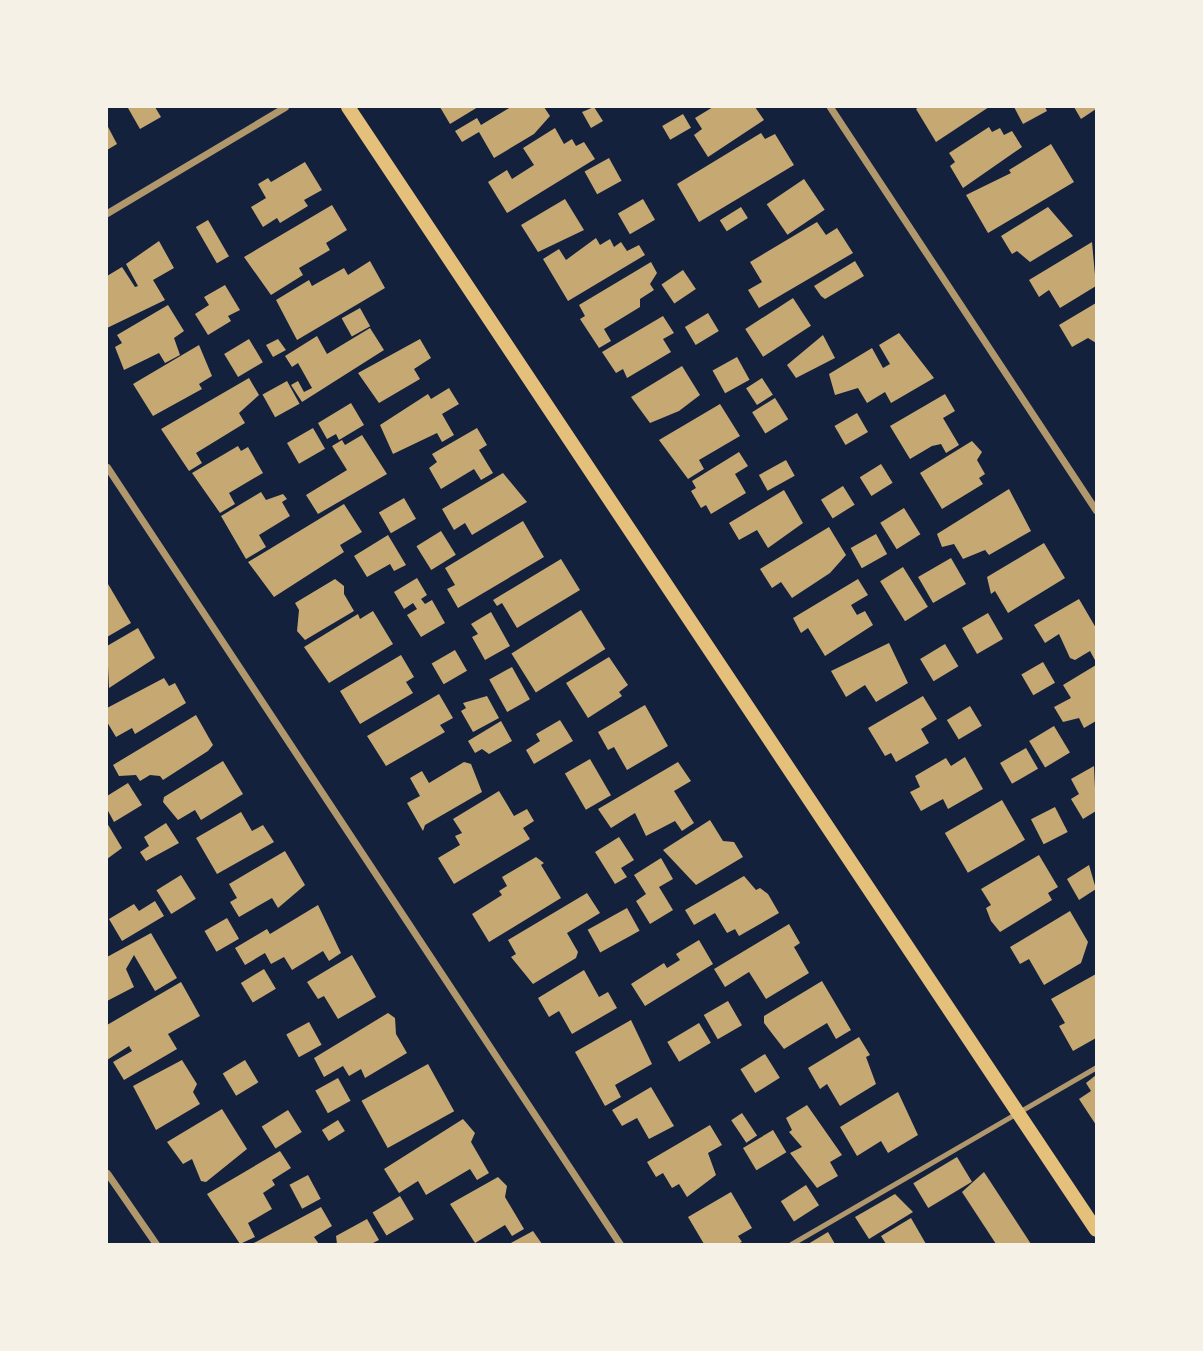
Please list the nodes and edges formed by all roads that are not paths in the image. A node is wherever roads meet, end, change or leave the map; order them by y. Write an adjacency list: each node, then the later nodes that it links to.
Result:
1 (285, 107): 4 (street)
2 (348, 107): 8 (main road)
3 (831, 107): 6 (street)
4 (107, 213)
5 (107, 467): 12 (street)
6 (1096, 510)
7 (1096, 1067): 8 (lane)
8 (1017, 1115): 10 (main road); 13 (lane)
9 (107, 1172): 11 (street)
10 (1096, 1230)
11 (156, 1244)
12 (620, 1244)
13 (790, 1244)

